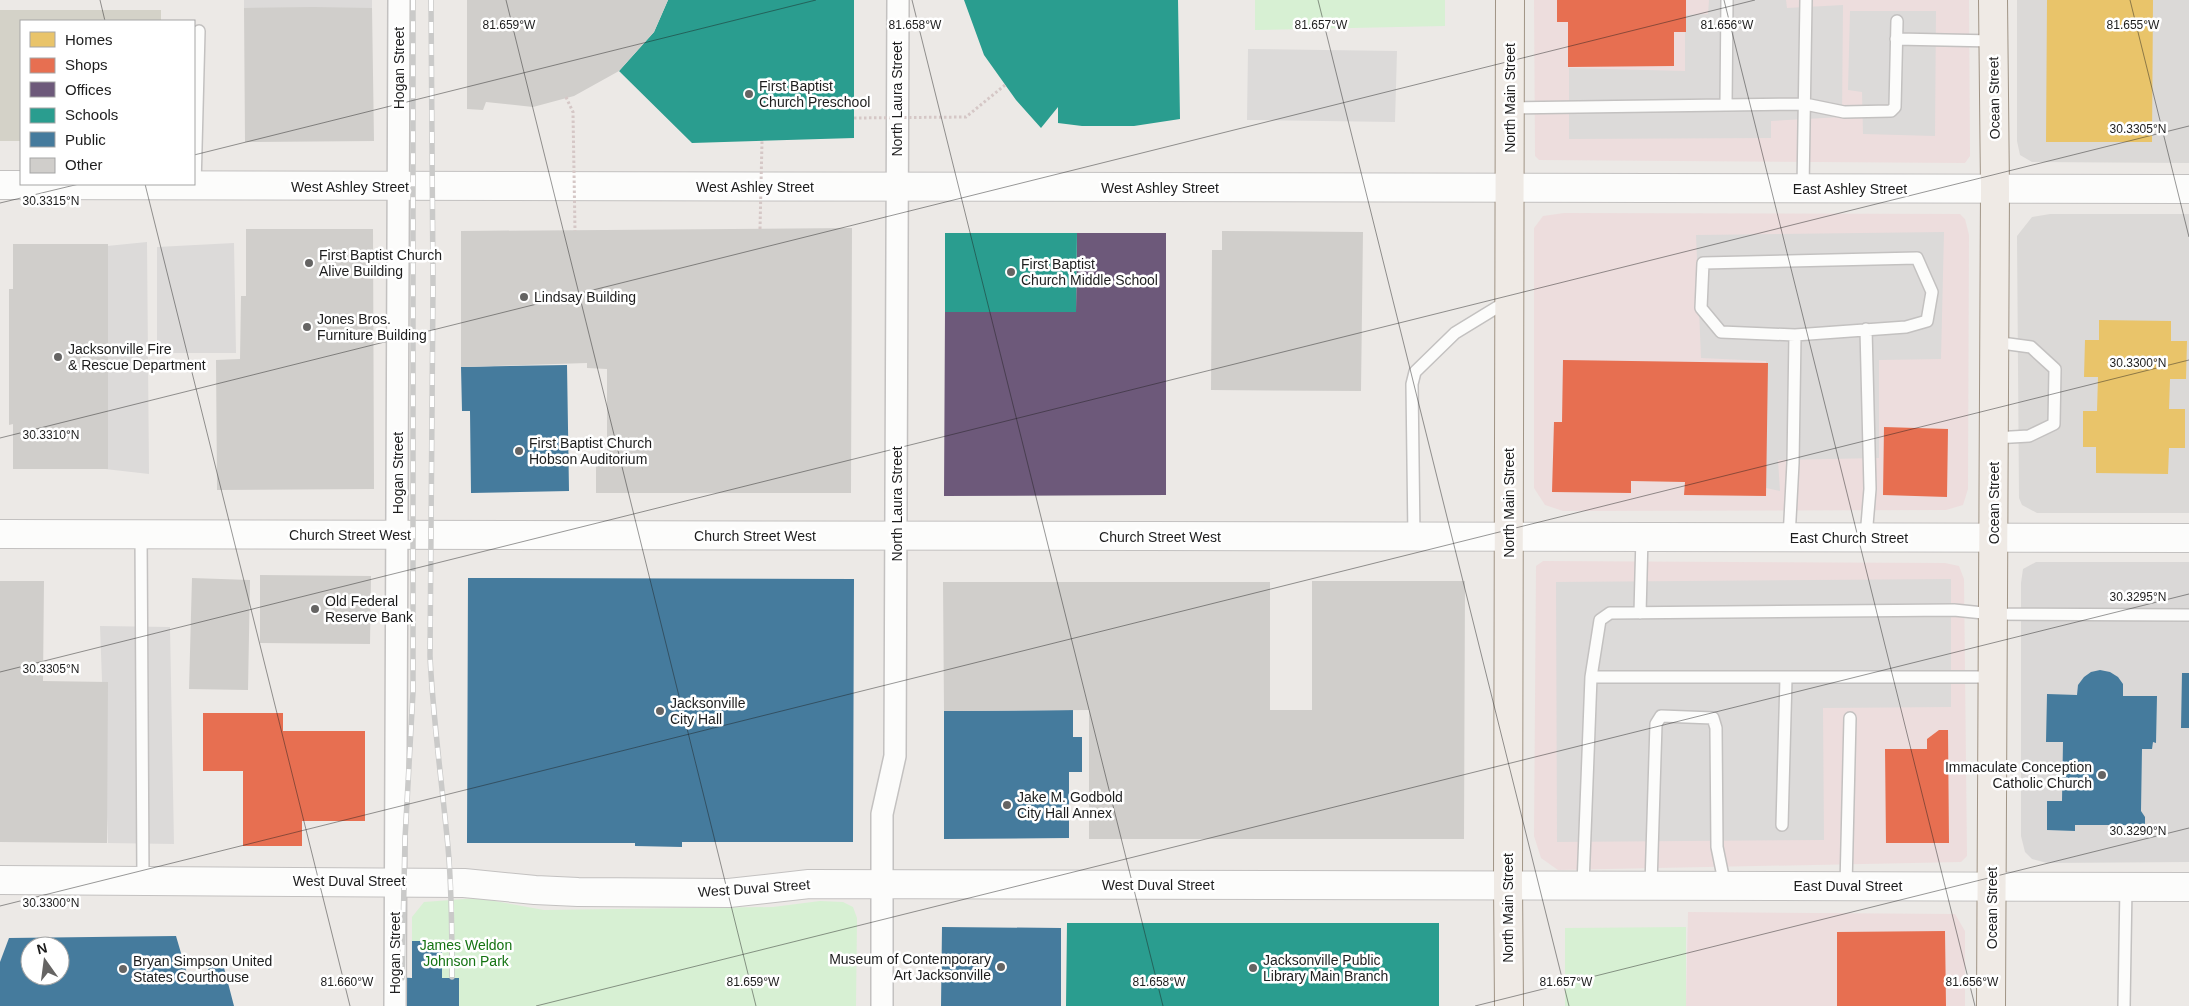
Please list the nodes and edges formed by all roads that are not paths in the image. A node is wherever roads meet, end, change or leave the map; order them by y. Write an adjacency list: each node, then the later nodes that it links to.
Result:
1 (399, 0): 16 (street, Hogan Street)
2 (898, 0): 17 (street, North Laura Street)
3 (1510, 0): 13 (main road, North Main Street)
4 (1726, 0): 12 (lane)
5 (1806, 0): 11 (lane)
6 (1993, 0): 10 (main road, Ocean Street)
7 (1897, 21): 9 (lane)
8 (199, 31): 15 (lane)
9 (1896, 39): 10 (lane); 11 (lane)
10 (1994, 41): 20 (main road, Ocean Street)
11 (1805, 104): 12 (lane); 19 (lane)
12 (1726, 105): 13 (lane)
13 (1510, 108): 18 (main road, North Main Street)
14 (0, 185): 15 (street, West Ashley Street)
15 (195, 186): 16 (street, West Ashley Street)
16 (400, 187): 17 (street, West Ashley Street); 29 (street, Hogan Street)
17 (897, 187): 18 (street, West Ashley Street); 30 (street, North Laura Street)
18 (1511, 188): 19 (street, East Ashley Street); 22 (main road, North Main Street)
19 (1803, 188): 20 (street, East Ashley Street)
20 (1995, 189): 21 (street, East Ashley Street); 25 (main road, Ocean Street)
21 (2189, 189)
22 (1510, 299): 31 (lane); 32 (main road, North Main Street)
23 (1866, 330): 24 (lane); 24 (lane); 35 (lane)
24 (1795, 334): 34 (lane)
25 (1994, 342): 26 (main road, Ocean Street); 26 (lane)
26 (1994, 438): 36 (main road, Ocean Street)
27 (0, 534): 28 (street, Church Street West)
28 (141, 535): 29 (street, Church Street West); 47 (lane)
29 (398, 535): 30 (street, Church Street West); 48 (street, Hogan Street)
30 (897, 536): 31 (street, Church Street West); 49 (street, North Laura Street)
31 (1414, 537): 32 (street, Church Street West)
32 (1509, 537): 33 (street, East Church Street); 51 (main road, North Main Street)
33 (1642, 538): 34 (street, East Church Street); 38 (lane)
34 (1789, 538): 35 (street, East Church Street)
35 (1866, 538): 36 (street, East Church Street)
36 (1994, 538): 37 (street, East Church Street); 39 (main road, Ocean Street)
37 (2189, 538)
38 (1640, 613): 39 (lane); 41 (lane)
39 (1993, 614): 40 (lane); 42 (main road, Ocean Street)
40 (2189, 615)
41 (1591, 677): 43 (lane); 50 (lane)
42 (1992, 677): 43 (lane); 55 (main road, Ocean Street)
43 (1786, 678): 45 (lane)
44 (1850, 718): 54 (lane)
45 (1782, 825)
46 (0, 880): 47 (street, West Duval Street)
47 (143, 880): 48 (street, West Duval Street)
48 (395, 882): 49 (street, West Duval Street); 58 (street, Hogan Street)
49 (882, 884): 51 (street, West Duval Street); 59 (street, North Laura Street)
50 (1583, 885): 51 (street, East Duval Street); 52 (street, East Duval Street)
51 (1508, 886): 60 (main road, North Main Street)
52 (1651, 886): 53 (street, East Duval Street); 53 (lane)
53 (1725, 886): 54 (street, East Duval Street)
54 (1846, 886): 55 (street, East Duval Street)
55 (1992, 886): 56 (street, East Duval Street); 61 (main road, Ocean Street)
56 (2126, 887): 57 (street, East Duval Street); 62 (lane)
57 (2189, 887)
58 (395, 1006)
59 (882, 1006)
60 (1509, 1006)
61 (1991, 1006)
62 (2124, 1006)

